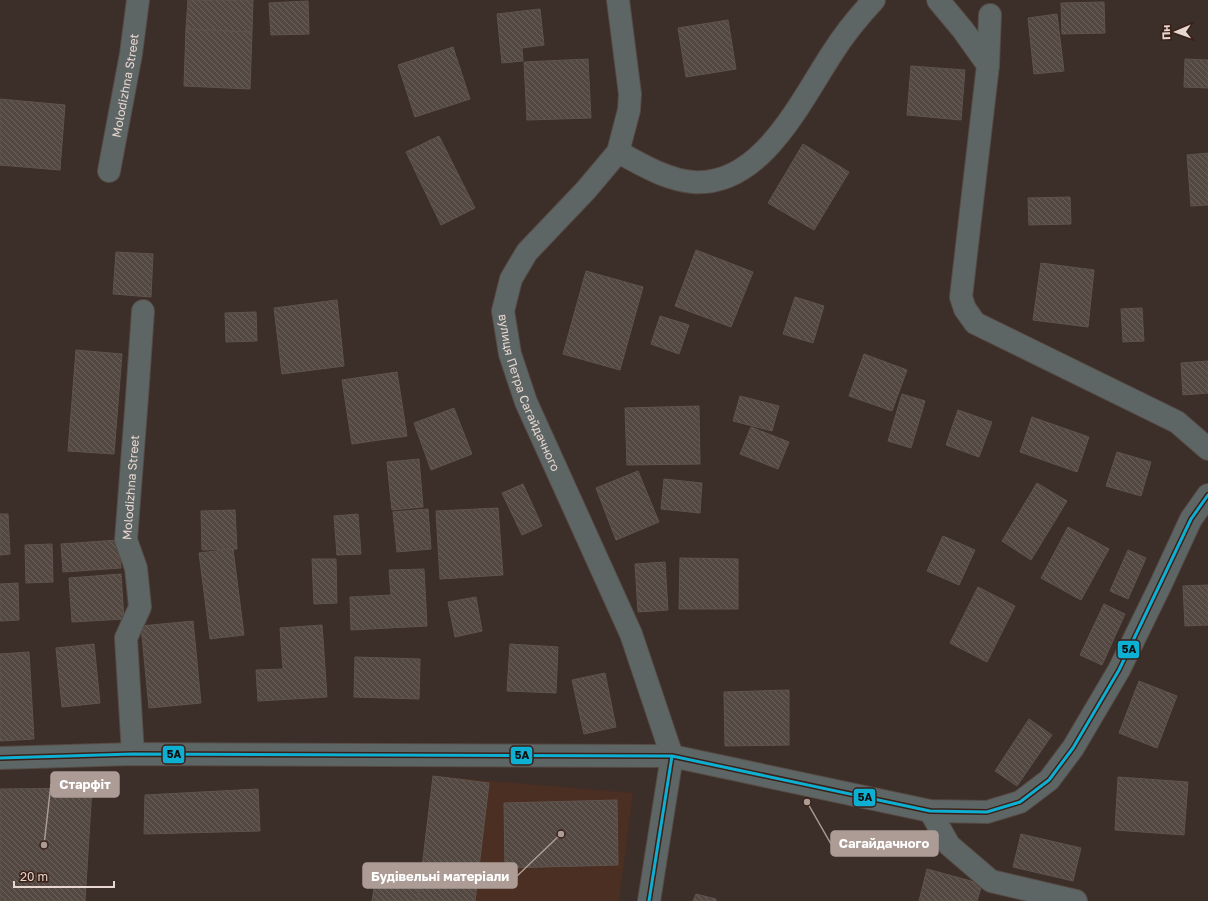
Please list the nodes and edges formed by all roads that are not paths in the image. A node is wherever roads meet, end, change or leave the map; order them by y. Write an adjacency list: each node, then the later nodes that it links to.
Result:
1 (138, 0): 8 (street, Molodizhna Street)
2 (618, 0): 7 (street, вулиця Петра Сагайдачного)
3 (874, 0): 7 (street)
4 (938, 0): 6 (street)
5 (990, 15): 6 (street)
6 (988, 66): 10 (street)
7 (618, 152): 13 (street, вулиця Петра Сагайдачного)
8 (109, 171)
9 (143, 311): 12 (street, Molodizhna Street)
10 (1208, 449)
11 (1208, 495): 15 (street)
12 (133, 754): 13 (street); 14 (street)
13 (672, 756): 15 (street); 16 (street)
14 (0, 758)
15 (930, 811): 17 (street)
16 (649, 901)
17 (1076, 901)

